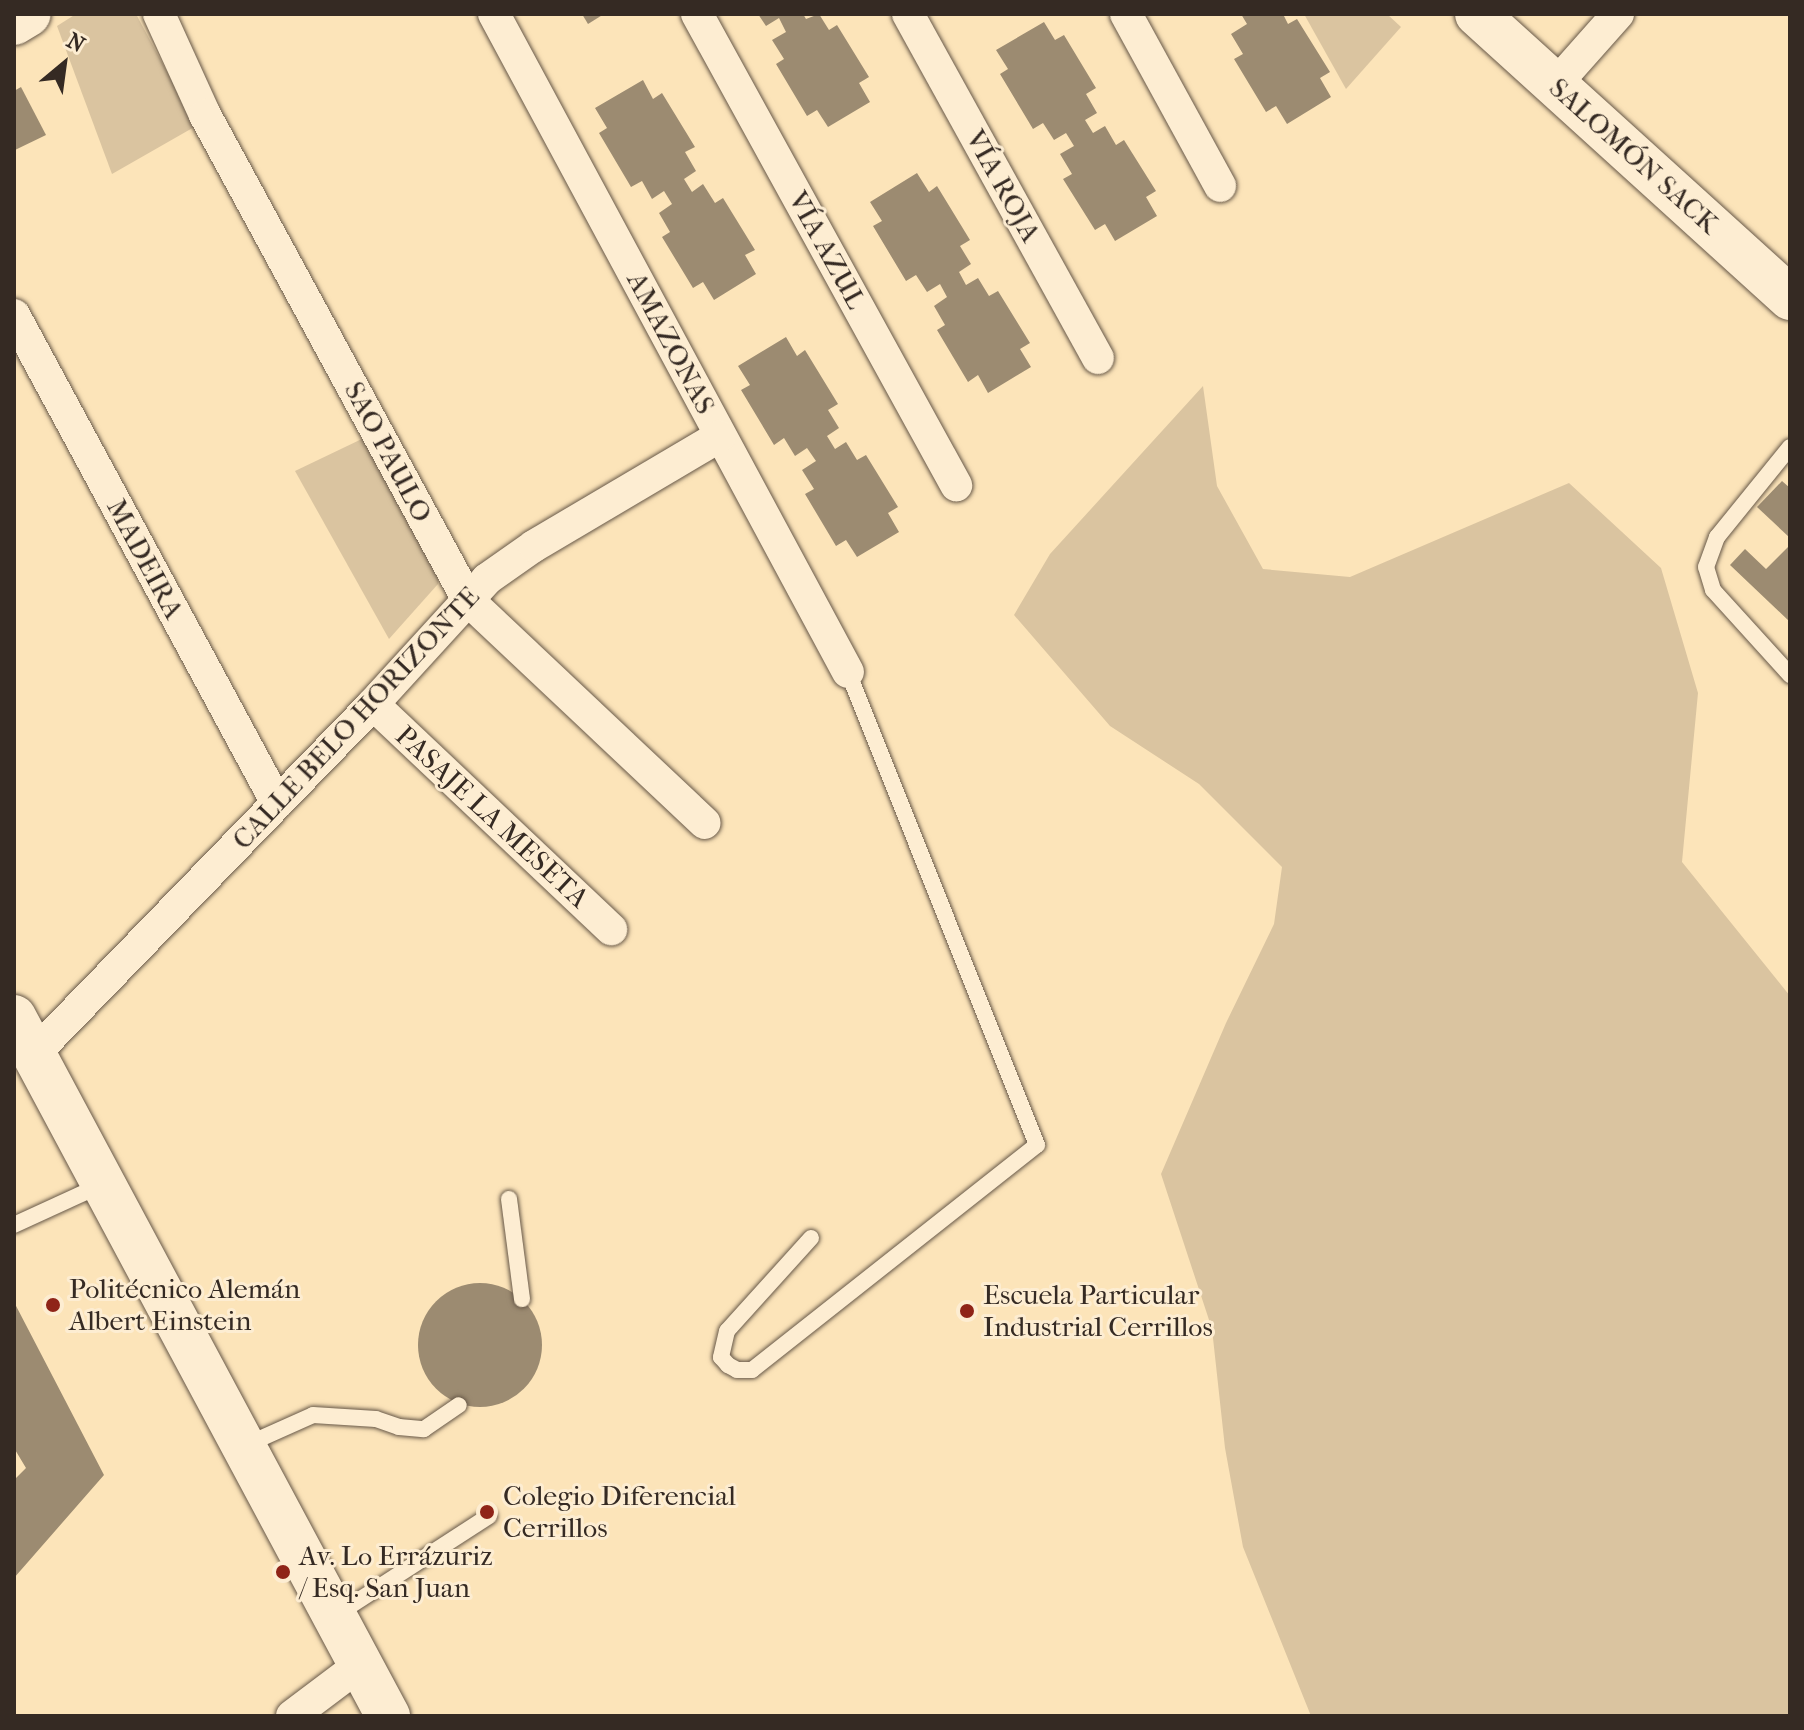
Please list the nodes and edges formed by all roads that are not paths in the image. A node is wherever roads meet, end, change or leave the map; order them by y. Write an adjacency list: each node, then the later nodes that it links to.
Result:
1 (29, 14): 9 (main road)
2 (159, 14): 18 (street, SAO PAULO)
3 (494, 14): 15 (street, AMAZONAS)
4 (697, 14): 17 (street, VÍA AZUL)
5 (908, 14): 14 (street, VÍA ROJA)
6 (1126, 14): 11 (street)
7 (1477, 14): 10 (main road, SALOMÓN SACK)
8 (1618, 14): 10 (street)
9 (14, 23)
10 (1555, 85): 12 (main road, SALOMÓN SACK)
11 (1220, 186)
12 (1790, 298)
13 (14, 315): 22 (street, MADEIRA)
14 (1098, 358)
15 (720, 436): 18 (street, CALLE BELO HORIZONTE); 19 (street, AMAZONAS)
16 (1790, 447): 20 (lane)
17 (956, 485)
18 (468, 600): 21 (street, CALLE BELO HORIZONTE); 23 (street, SAO PAULO)
19 (848, 672): 29 (lane)
20 (1790, 675)
21 (373, 704): 22 (street, CALLE BELO HORIZONTE); 24 (street, PASAJE LA MESETA)
22 (277, 803): 25 (street, CALLE BELO HORIZONTE)
23 (705, 823)
24 (611, 929)
25 (24, 1036): 26 (main road)
26 (104, 1184): 28 (lane); 32 (main road)
27 (509, 1199): 30 (lane)
28 (14, 1225)
29 (811, 1238)
30 (522, 1299)
31 (459, 1405): 32 (lane)
32 (244, 1446): 34 (main road)
33 (489, 1516): 34 (lane)
34 (335, 1616): 35 (main road)
35 (361, 1664): 36 (street); 37 (main road)
36 (292, 1716)
37 (388, 1716)

